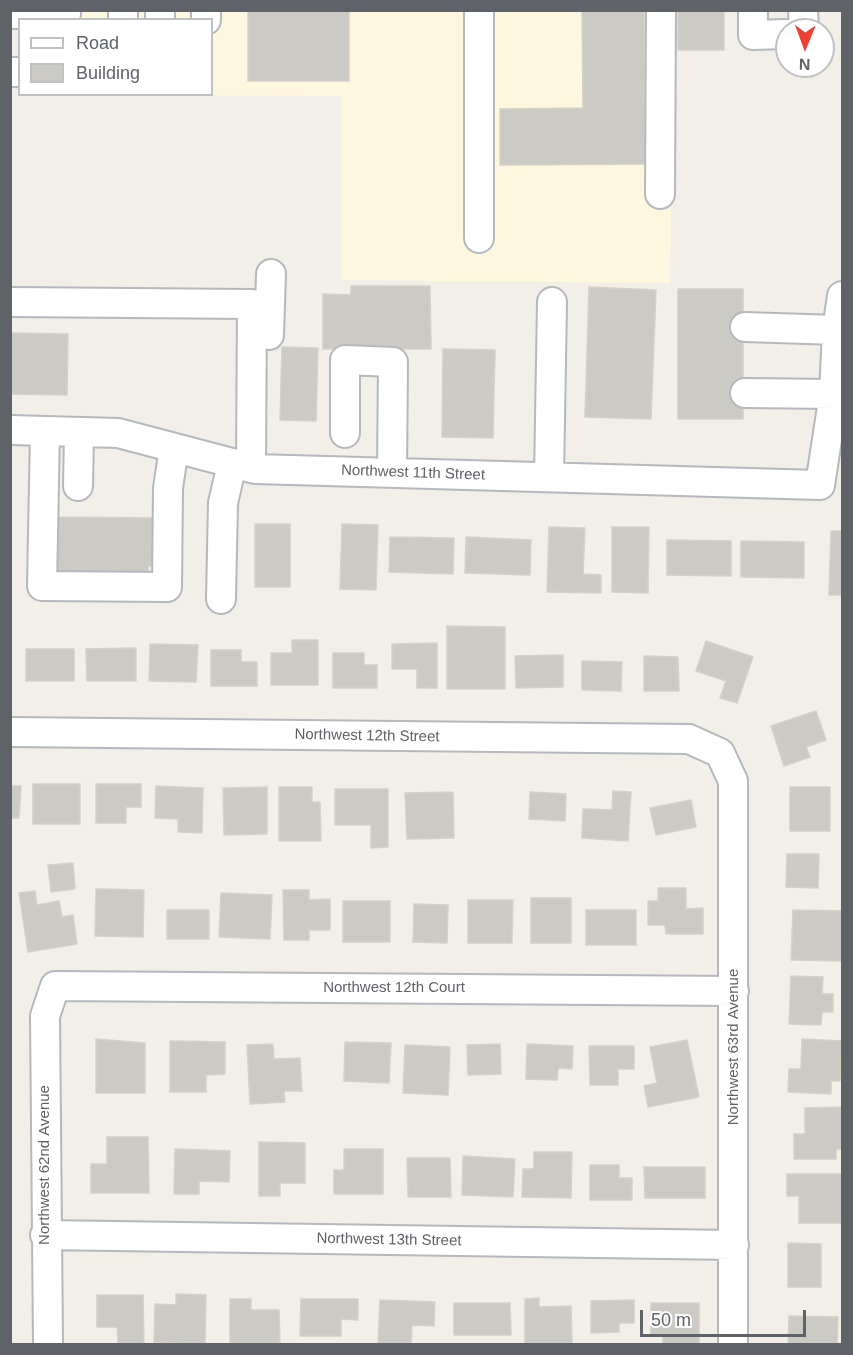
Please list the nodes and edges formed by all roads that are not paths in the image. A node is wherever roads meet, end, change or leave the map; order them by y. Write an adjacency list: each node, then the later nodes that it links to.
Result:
1 (478, 10): 8 (street)
2 (661, 10): 7 (street)
3 (753, 10): 6 (street)
4 (10, 14): 5 (street)
5 (66, 15)
6 (775, 34)
7 (660, 194)
8 (479, 238)
9 (270, 274): 22 (street)
10 (843, 296): 14 (street)
11 (10, 302): 22 (street)
12 (552, 303): 24 (street)
13 (745, 327): 14 (street)
14 (837, 330): 16 (street)
15 (745, 393): 16 (street)
16 (834, 394): 24 (street, Northwest 11th Street)
17 (10, 430): 18 (street, Northwest 11th Street)
18 (45, 431): 19 (street, Northwest 11th Street); 21 (street)
19 (79, 432): 21 (street, Northwest 11th Street); 25 (street)
20 (345, 433): 23 (street)
21 (174, 448): 22 (street, Northwest 11th Street)
22 (250, 467): 23 (street, Northwest 11th Street); 26 (street)
23 (392, 473): 24 (street, Northwest 11th Street)
24 (549, 477)
25 (78, 486)
26 (221, 599)
27 (10, 732): 28 (street, Northwest 12th Street)
28 (720, 753): 30 (street, Northwest 63rd Avenue)
29 (55, 986): 30 (street, Northwest 12th Court); 31 (street, Northwest 62nd Avenue)
30 (734, 991): 32 (street, Northwest 63rd Avenue)
31 (45, 1235): 32 (street, Northwest 13th Street); 33 (street, Northwest 62nd Avenue)
32 (734, 1245): 34 (street, Northwest 63rd Avenue)
33 (48, 1344)
34 (734, 1344)

